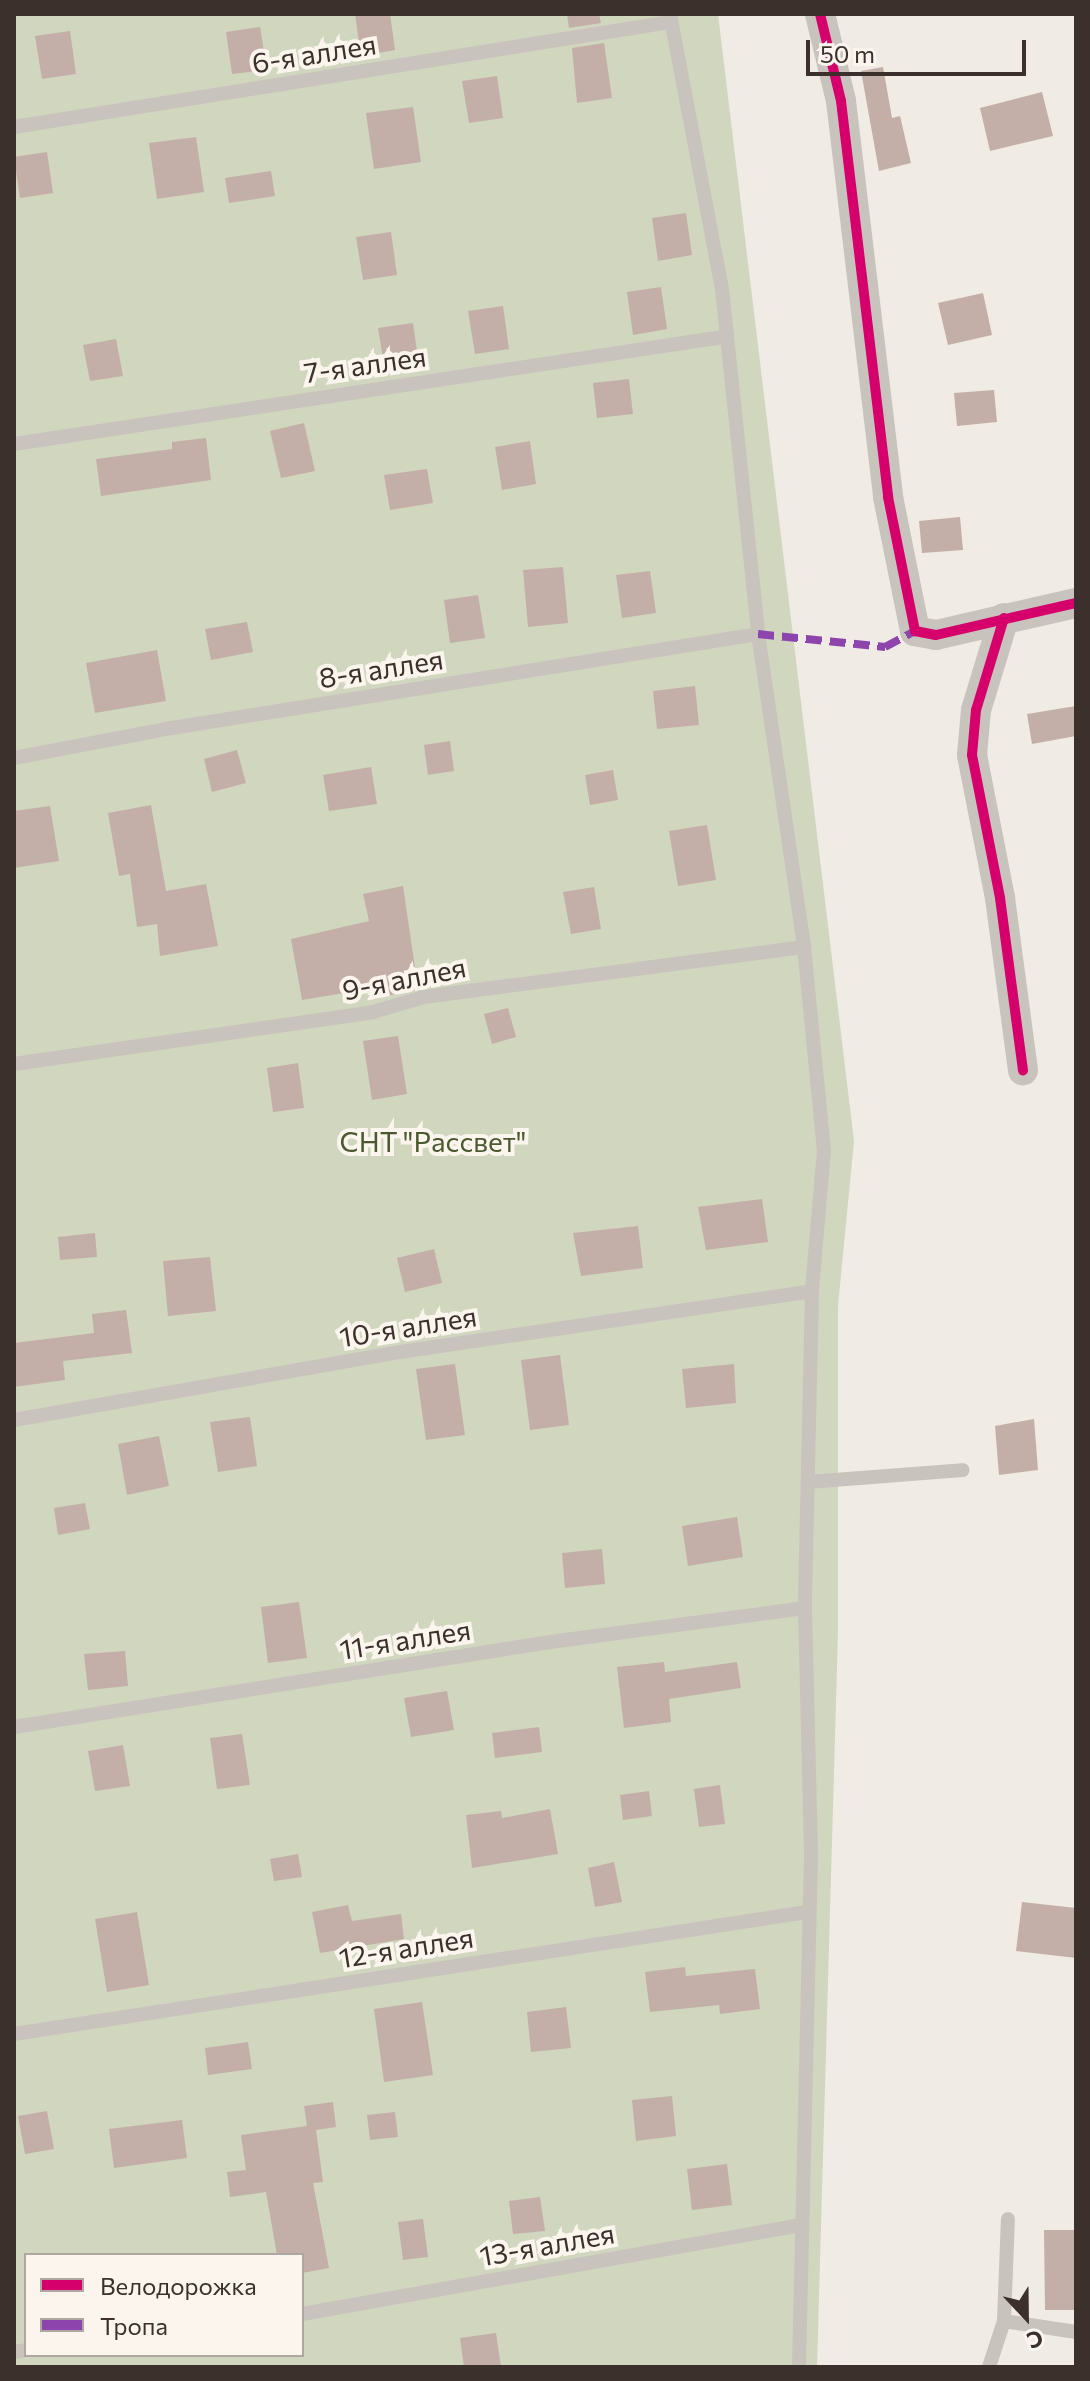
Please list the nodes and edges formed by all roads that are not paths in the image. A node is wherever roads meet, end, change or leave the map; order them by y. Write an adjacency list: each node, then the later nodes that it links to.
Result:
1 (820, 14): 7 (street)
2 (670, 18): 3 (lane, 6-я аллея); 4 (lane)
3 (14, 127)
4 (723, 337): 5 (lane, 7-я аллея); 8 (lane)
5 (14, 444)
6 (1076, 603): 7 (street)
7 (1004, 618): 12 (street)
8 (758, 634): 9 (lane, 8-я аллея); 10 (lane)
9 (14, 758)
10 (804, 947): 11 (lane, 9-я аллея); 13 (lane)
11 (14, 1064)
12 (1023, 1070)
13 (812, 1291): 14 (lane, 10-я аллея); 16 (lane)
14 (14, 1420)
15 (963, 1470): 16 (lane)
16 (808, 1482): 17 (lane)
17 (805, 1608): 18 (lane, 11-я аллея); 19 (lane)
18 (14, 1727)
19 (807, 1912): 20 (lane, 12-я аллея); 22 (lane)
20 (14, 2034)
21 (1008, 2219): 24 (lane)
22 (801, 2225): 23 (lane, 13-я аллея); 26 (lane)
23 (304, 2314)
24 (1004, 2321): 25 (lane); 27 (lane)
25 (1076, 2332)
26 (799, 2367)
27 (989, 2367)

